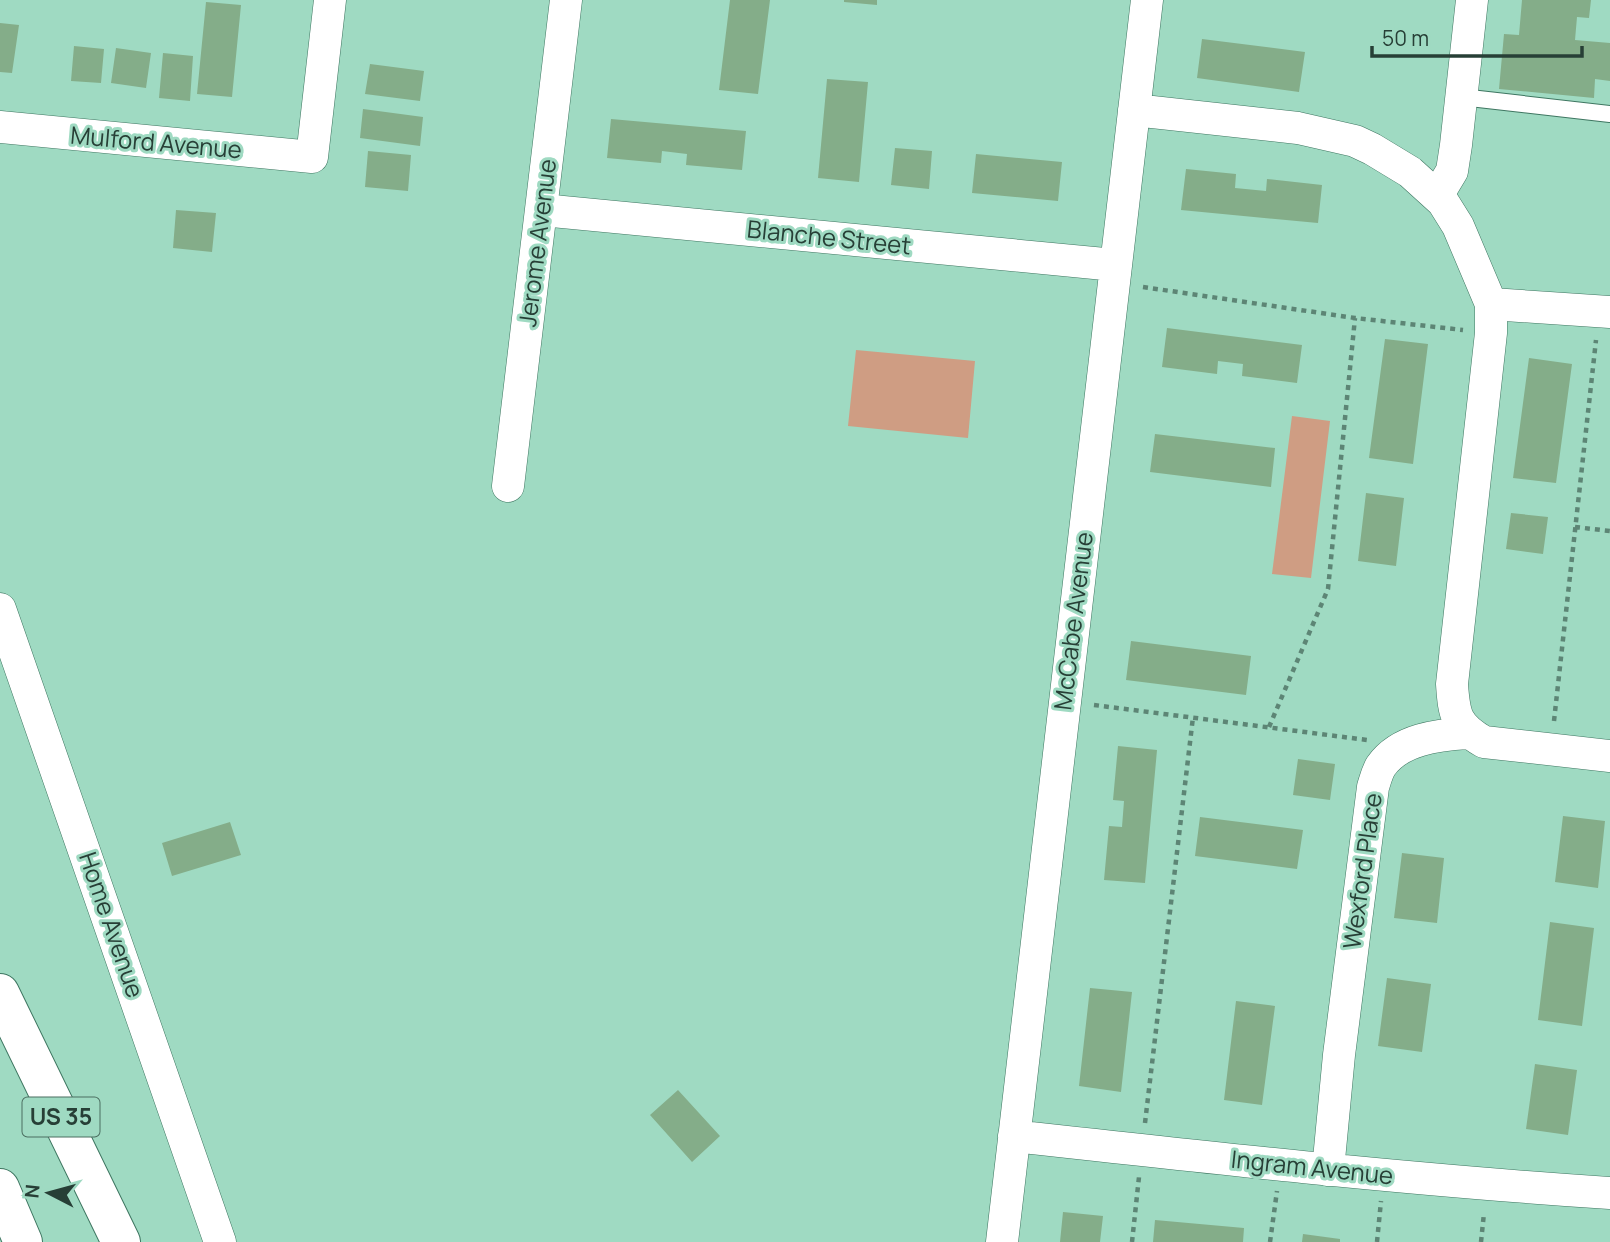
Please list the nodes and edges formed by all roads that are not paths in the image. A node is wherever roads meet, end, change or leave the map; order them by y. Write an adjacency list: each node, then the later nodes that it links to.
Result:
1 (330, 0): 8 (street, Mulford Avenue)
2 (566, 0): 10 (street, Jerome Avenue)
3 (1147, 0): 6 (street, McCabe Avenue)
4 (1472, 0): 5 (street)
5 (1461, 97): 7 (lane); 9 (street)
6 (1134, 110): 9 (street); 11 (street, McCabe Avenue)
7 (1610, 114)
8 (0, 127)
9 (1437, 196): 13 (street)
10 (542, 211): 11 (street, Blanche Street); 14 (street, Jerome Avenue)
11 (1115, 264): 19 (street, McCabe Avenue)
12 (1604, 312): 13 (street)
13 (1491, 319): 16 (street)
14 (508, 486)
15 (0, 609): 25 (street, Home Avenue)
16 (1468, 733): 17 (street); 20 (street, Wexford Place)
17 (1610, 756)
18 (0, 993): 24 (highway, US 35)
19 (1014, 1136): 20 (street, Ingram Avenue); 26 (street, McCabe Avenue)
20 (1328, 1170): 22 (street, Ingram Avenue)
21 (0, 1188): 23 (highway)
22 (1610, 1193)
23 (23, 1242)
24 (121, 1242)
25 (220, 1242)
26 (1002, 1242)

